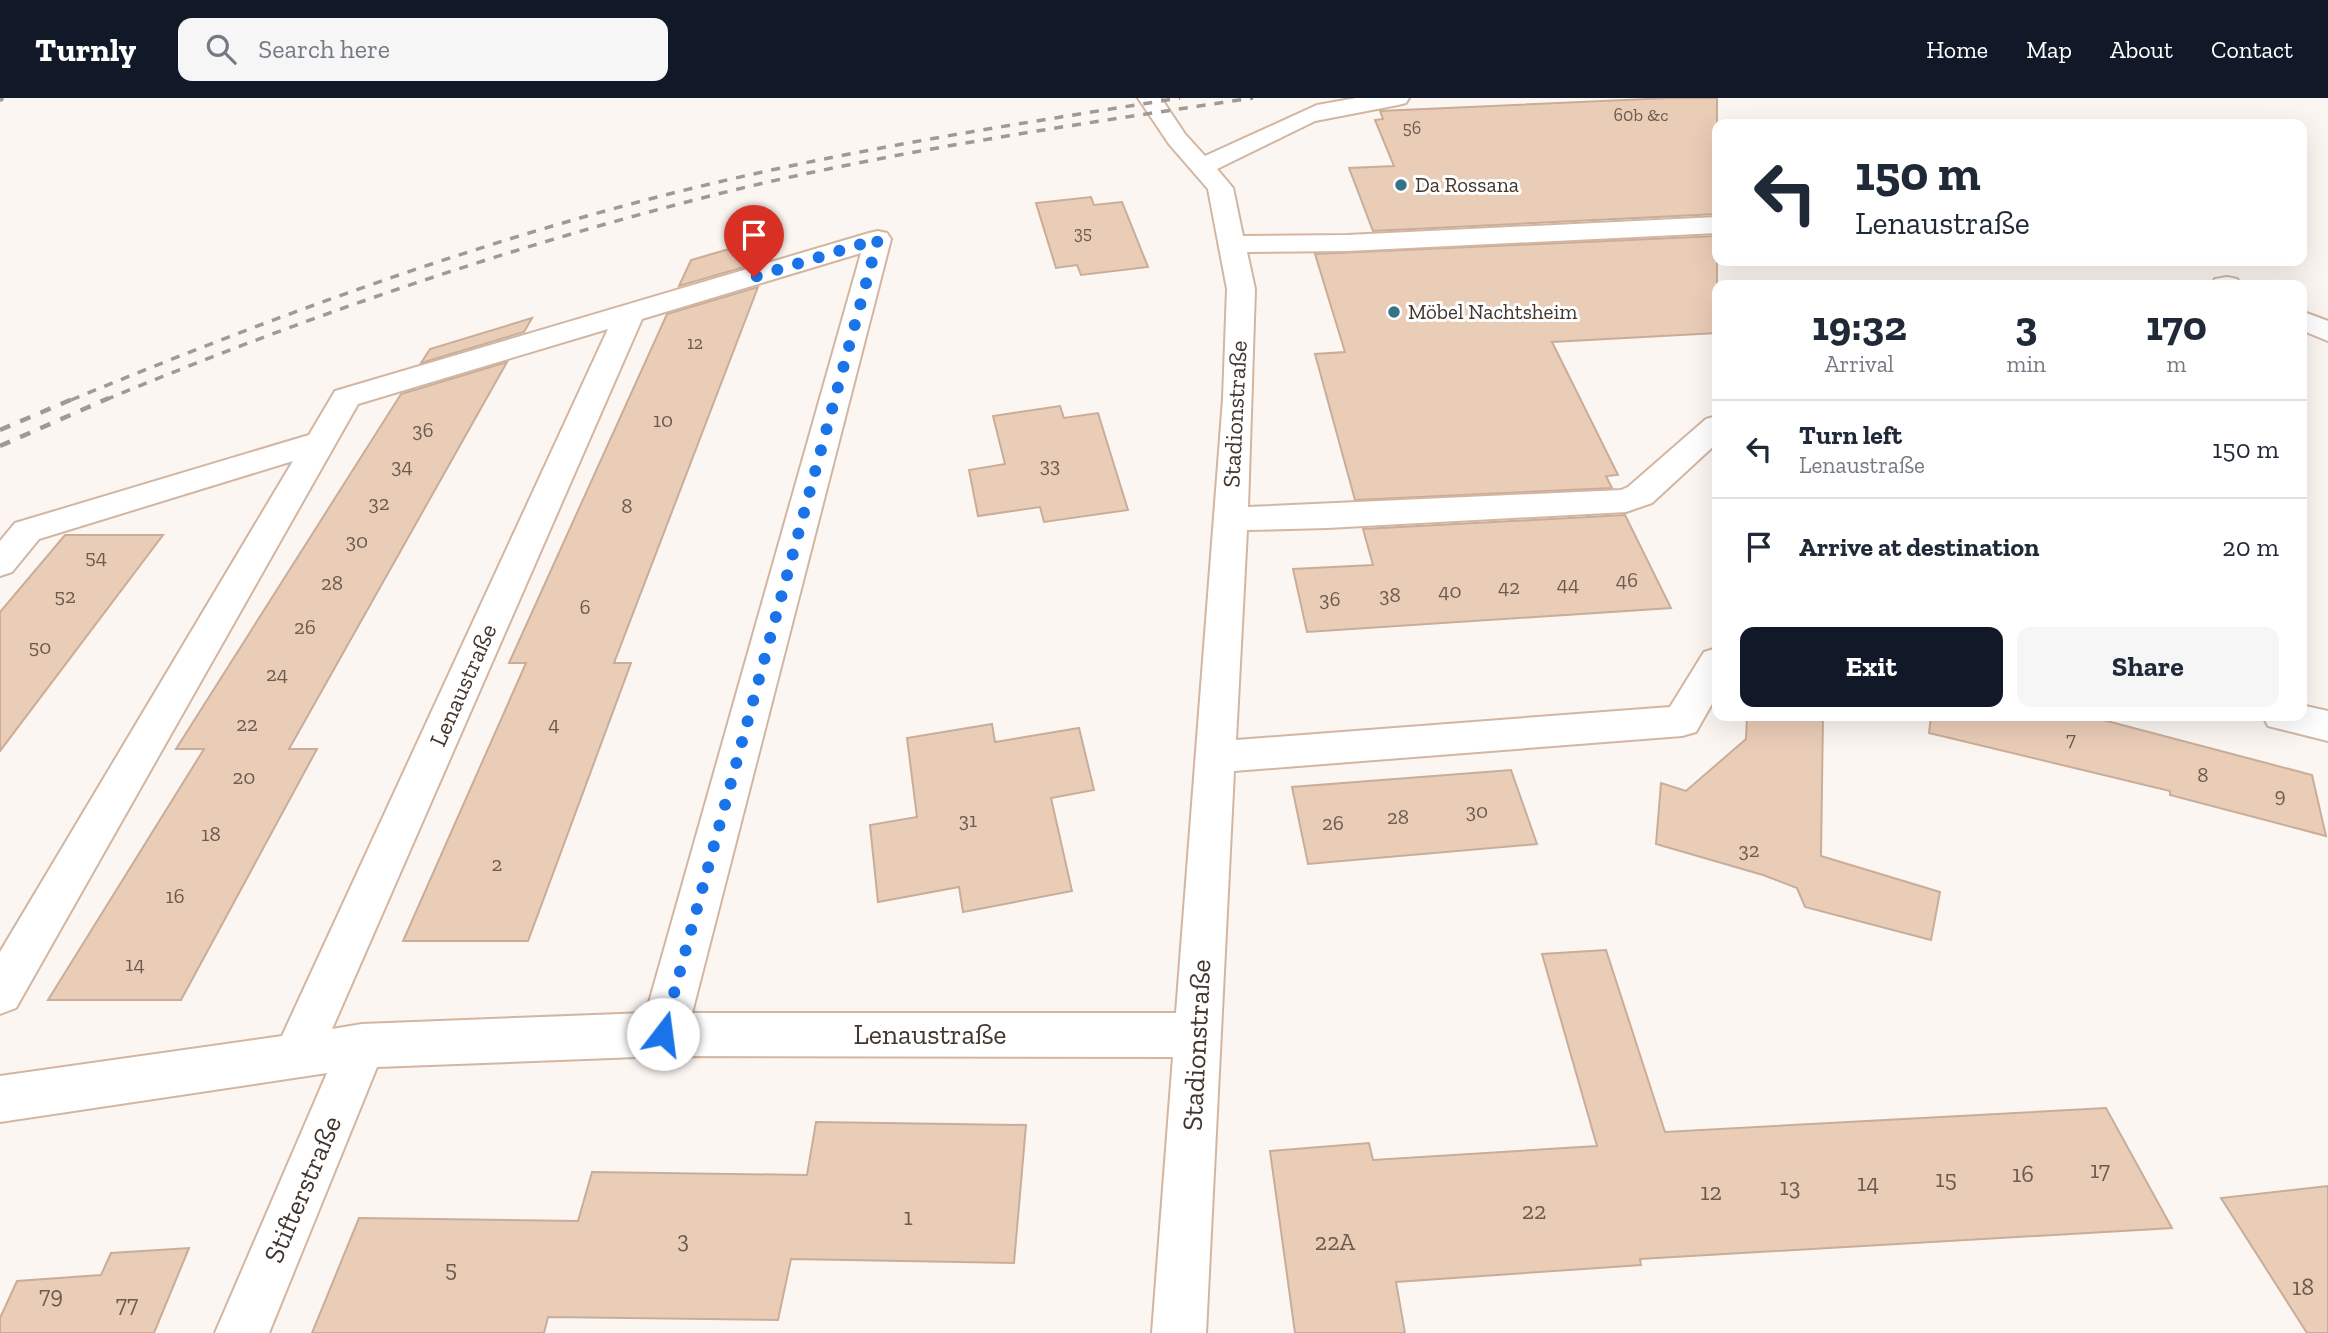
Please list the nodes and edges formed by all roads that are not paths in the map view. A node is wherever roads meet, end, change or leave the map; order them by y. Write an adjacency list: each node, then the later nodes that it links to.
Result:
1 (1149, 98): 3 (street, Stadionstraße)
2 (1398, 98): 3 (street)
3 (1202, 167): 5 (street, Stadionstraße)
4 (1712, 225): 5 (street)
5 (1231, 244): 11 (street, Stadionstraße)
6 (629, 315): 10 (street); 18 (street); 21 (street, Lenaustraße)
7 (2307, 322): 8 (street)
8 (2328, 331)
9 (1712, 430): 11 (street)
10 (320, 442): 12 (street); 17 (street)
11 (1230, 519): 16 (street, Stadionstraße)
12 (0, 564)
13 (1712, 670): 16 (street)
14 (2305, 721): 15 (street)
15 (2328, 726)
16 (1214, 757): 19 (street, Stadionstraße)
17 (0, 993)
18 (663, 1034): 19 (street, Lenaustraße); 20 (street, Lenaustraße)
19 (1196, 1035): 24 (street, Stadionstraße)
20 (362, 1046): 21 (street, Lenaustraße); 23 (street, Stifterstraße)
21 (296, 1056): 22 (street, Lenaustraße)
22 (0, 1099)
23 (242, 1333)
24 (1179, 1333)

